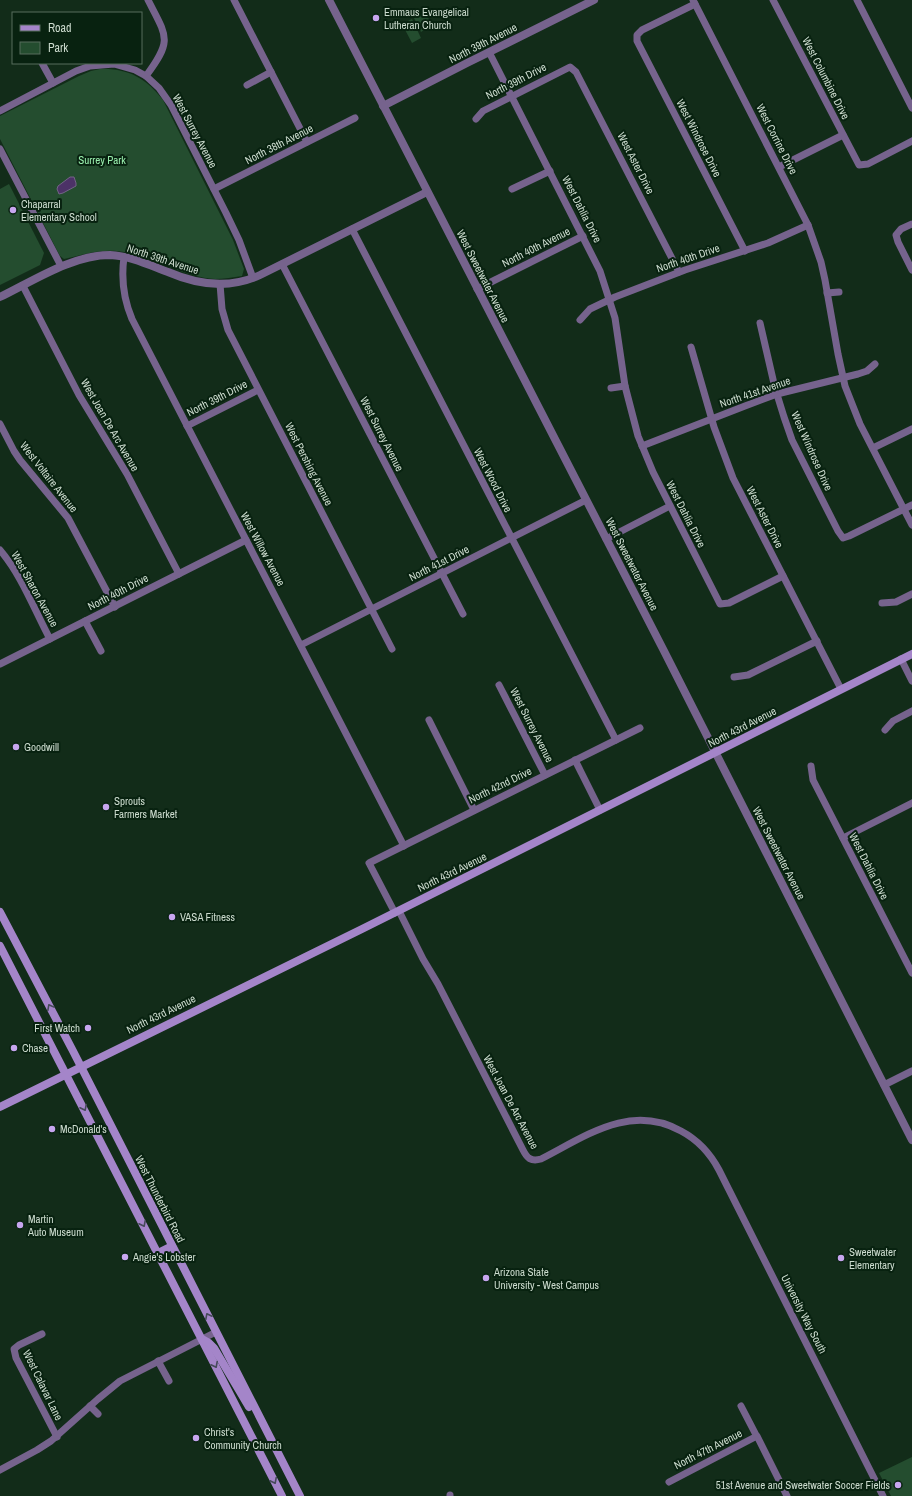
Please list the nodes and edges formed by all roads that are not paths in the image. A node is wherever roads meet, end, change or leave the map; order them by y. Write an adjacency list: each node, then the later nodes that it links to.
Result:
1 (148, 0): 12 (street)
2 (234, 0): 11 (street)
3 (329, 0): 16 (street, West Sweetwater Avenue)
4 (594, 0): 8 (street, North 39th Avenue)
5 (773, 0): 21 (street, West Columbine Drive)
6 (857, 0): 17 (street)
7 (694, 2): 25 (street, West Corrine Drive); 34 (street, West Windrose Drive)
8 (489, 52): 15 (street, West Dahlia Drive); 16 (street, North 39th Avenue)
9 (43, 64): 13 (street)
10 (570, 67): 15 (street, North 39th Drive); 39 (street, West Aster Drive)
11 (271, 72): 14 (street); 23 (street)
12 (146, 76): 13 (street); 27 (street, West Surrey Avenue)
13 (53, 83): 18 (street)
14 (247, 84)
15 (512, 96): 20 (street, North 39th Drive); 26 (street, West Dahlia Drive)
16 (383, 106): 29 (street, West Sweetwater Avenue)
17 (912, 108)
18 (0, 111)
19 (355, 118): 23 (street, North 38th Avenue)
20 (476, 119)
21 (843, 135): 22 (street, West Columbine Drive); 25 (street)
22 (912, 141)
23 (307, 142): 27 (street, North 38th Avenue)
24 (0, 149): 37 (street)
25 (779, 167): 31 (street, West Corrine Drive)
26 (550, 171): 28 (street); 33 (street, West Dahlia Drive)
27 (214, 189): 40 (street, West Surrey Avenue)
28 (512, 189)
29 (427, 192): 32 (street, North 39th Avenue); 43 (street, West Sweetwater Avenue)
30 (912, 224): 38 (street)
31 (808, 225): 34 (street, North 40th Drive); 45 (street, West Corrine Drive)
32 (352, 230): 36 (street, North 39th Avenue); 68 (street, West Wood Drive)
33 (583, 236): 43 (street, North 40th Avenue); 47 (street, West Dahlia Drive)
34 (745, 251): 39 (street, North 40th Drive)
35 (124, 257): 37 (street, North 39th Avenue); 41 (street, North 39th Avenue); 59 (street, West Willow Avenue)
36 (282, 264): 40 (street, North 39th Avenue); 73 (street, West Surrey Avenue)
37 (61, 266): 42 (street, North 39th Avenue)
38 (912, 270)
39 (679, 272): 47 (street, North 40th Drive)
40 (253, 278): 41 (street, North 39th Avenue)
41 (220, 284): 55 (street, West Pershing Avenue)
42 (23, 286): 46 (street, North 39th Avenue); 72 (street, West Joan De Arc Avenue)
43 (477, 289): 63 (street, West Sweetwater Avenue)
44 (839, 292): 45 (street)
45 (827, 294): 52 (street, West Corrine Drive)
46 (0, 297)
47 (610, 299): 48 (street, North 40th Drive); 53 (street, West Dahlia Drive)
48 (580, 320)
49 (760, 323): 56 (street, West Windrose Drive)
50 (691, 347): 57 (street, West Aster Drive)
51 (875, 364): 52 (street, North 41st Avenue)
52 (843, 378): 56 (street, North 41st Avenue); 62 (street, West Corrine Drive)
53 (625, 386): 54 (street); 61 (street, West Dahlia Drive)
54 (611, 388)
55 (258, 390): 59 (street, North 39th Drive); 78 (street, West Pershing Avenue)
56 (777, 394): 57 (street, North 41st Avenue); 66 (street, West Windrose Drive)
57 (711, 419): 61 (street, North 41st Avenue); 74 (street, West Aster Drive)
58 (0, 424): 77 (street, West Voltaire Avenue)
59 (187, 426): 70 (street, West Willow Avenue)
60 (912, 428): 62 (street)
61 (642, 446): 65 (street, West Dahlia Drive)
62 (873, 448): 66 (street, West Corrine Drive)
63 (586, 500): 68 (street, North 41st Drive); 69 (street, West Sweetwater Avenue)
64 (912, 505): 66 (street)
65 (670, 506): 69 (street); 74 (street, West Dahlia Drive)
66 (904, 509): 67 (street, West Corrine Drive)
67 (912, 525)
68 (511, 538): 73 (street, North 41st Drive); 97 (street, West Wood Drive)
69 (606, 539): 98 (street, West Sweetwater Avenue)
70 (246, 540): 72 (street, North 40th Drive); 83 (street, West Willow Avenue)
71 (0, 550): 81 (street, West Sharon Avenue)
72 (179, 574): 77 (street, North 40th Drive)
73 (442, 574): 78 (street, North 41st Drive); 79 (street, West Surrey Avenue)
74 (783, 576): 82 (street, West Aster Drive)
75 (912, 594): 76 (street)
76 (882, 603)
77 (115, 607): 80 (street, North 40th Drive)
78 (371, 609): 83 (street, North 41st Drive); 84 (street, West Pershing Avenue)
79 (463, 614)
80 (85, 621): 81 (street, North 40th Drive); 85 (street)
81 (50, 639): 88 (street, North 40th Drive)
82 (817, 641): 89 (street); 92 (street, West Aster Drive)
83 (301, 645): 106 (street, West Willow Avenue)
84 (392, 649)
85 (101, 651)
86 (912, 654): 87 (main road, North 43rd Avenue)
87 (901, 659): 90 (street); 92 (main road, North 43rd Avenue)
88 (0, 664)
89 (734, 677)
90 (912, 681)
91 (499, 685): 101 (street, West Surrey Avenue)
92 (841, 689): 98 (main road, North 43rd Avenue)
93 (912, 711): 96 (street)
94 (429, 720): 103 (street)
95 (640, 728): 97 (street, North 42nd Drive)
96 (885, 730)
97 (616, 740): 99 (street, North 42nd Drive)
98 (716, 753): 104 (main road, North 43rd Avenue); 115 (street, West Sweetwater Avenue)
99 (575, 760): 101 (street, North 42nd Drive); 104 (street)
100 (811, 766): 105 (street, West Dahlia Drive)
101 (545, 775): 103 (street, North 42nd Drive)
102 (912, 804): 105 (street)
103 (474, 810): 106 (street, North 42nd Drive)
104 (600, 810): 109 (main road, North 43rd Avenue)
105 (843, 838): 111 (street, West Dahlia Drive)
106 (404, 846): 107 (street, North 42nd Drive)
107 (369, 863): 109 (street, West Joan De Arc Avenue)
108 (0, 912): 112 (main road, West Thunderbird Road, one-way to 108)
109 (397, 912): 112 (main road, North 43rd Avenue); 118 (street, West Joan De Arc Avenue)
110 (0, 946): 114 (main road)
111 (912, 973)
112 (80, 1066): 114 (main road, North 43rd Avenue); 119 (main road, West Thunderbird Road)
113 (912, 1071): 115 (street)
114 (66, 1074): 116 (main road, North 43rd Avenue); 120 (main road, one-way to 120)
115 (884, 1085): 117 (street, West Sweetwater Avenue)
116 (0, 1107)
117 (912, 1140)
118 (701, 1144): 137 (street, University Way South)
119 (172, 1246): 120 (main road); 121 (main road, West Thunderbird Road, one-way to 119)
120 (158, 1253): 123 (main road)
121 (216, 1332): 123 (street); 129 (main road, West Thunderbird Road)
122 (42, 1334): 131 (street, West Calavar Lane)
123 (201, 1339): 124 (street); 129 (main road); 134 (main road, one-way to 134)
124 (158, 1361): 125 (street); 126 (street)
125 (169, 1381)
126 (90, 1406): 128 (street); 131 (street)
127 (741, 1406): 130 (street)
128 (98, 1414)
129 (260, 1418): 135 (main road, West Thunderbird Road)
130 (756, 1435): 133 (street, North 47th Avenue); 136 (street)
131 (56, 1437): 132 (street)
132 (0, 1470)
133 (669, 1482)
134 (282, 1496)
135 (300, 1496)
136 (787, 1496)
137 (883, 1496)

